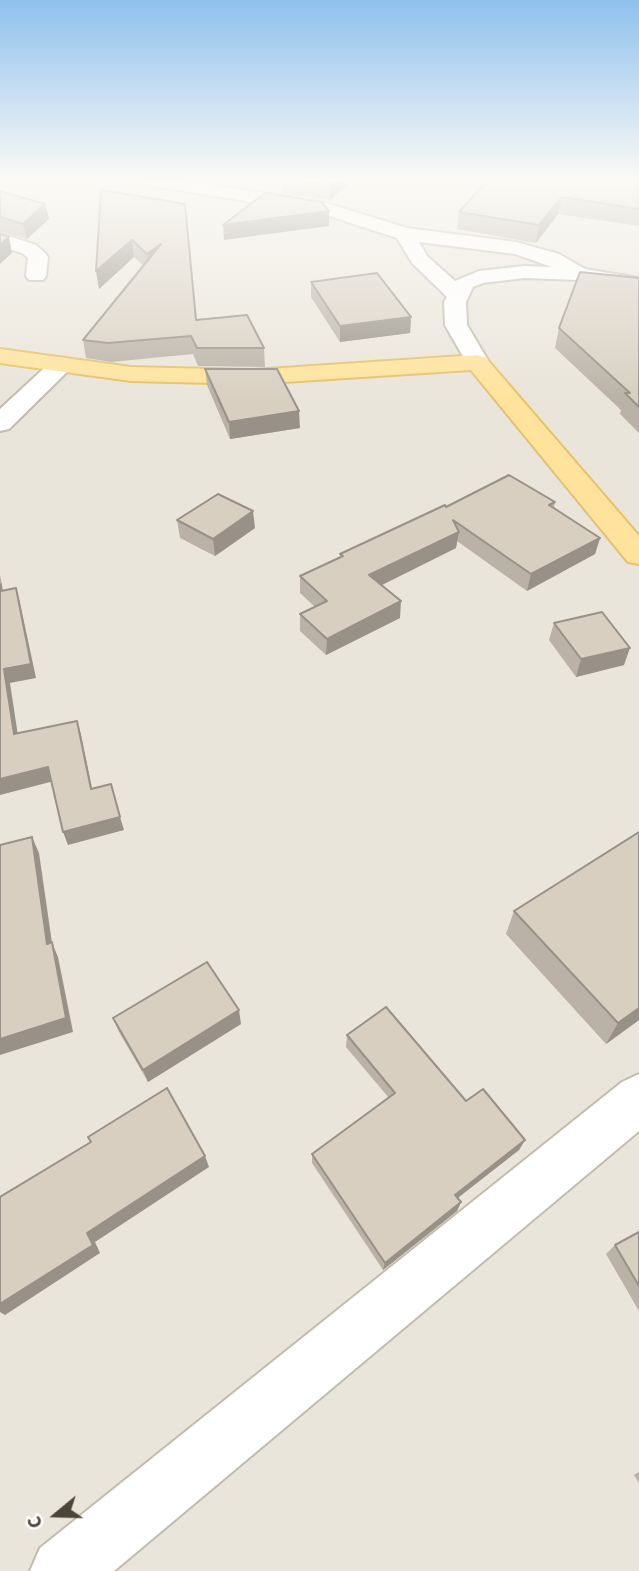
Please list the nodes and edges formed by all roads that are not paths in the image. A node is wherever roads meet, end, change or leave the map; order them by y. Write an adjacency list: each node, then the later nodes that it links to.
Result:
1 (33, 252): 5 (street)
2 (415, 252): 7 (street)
3 (532, 252): 4 (street)
4 (579, 274): 6 (street); 7 (street)
5 (36, 276)
6 (639, 284)
7 (458, 296): 9 (street)
8 (0, 356): 10 (main road)
9 (477, 362): 10 (main road); 12 (main road)
10 (61, 365): 11 (street)
11 (0, 423)
12 (639, 555)
13 (639, 1099): 14 (street)
14 (63, 1571)

